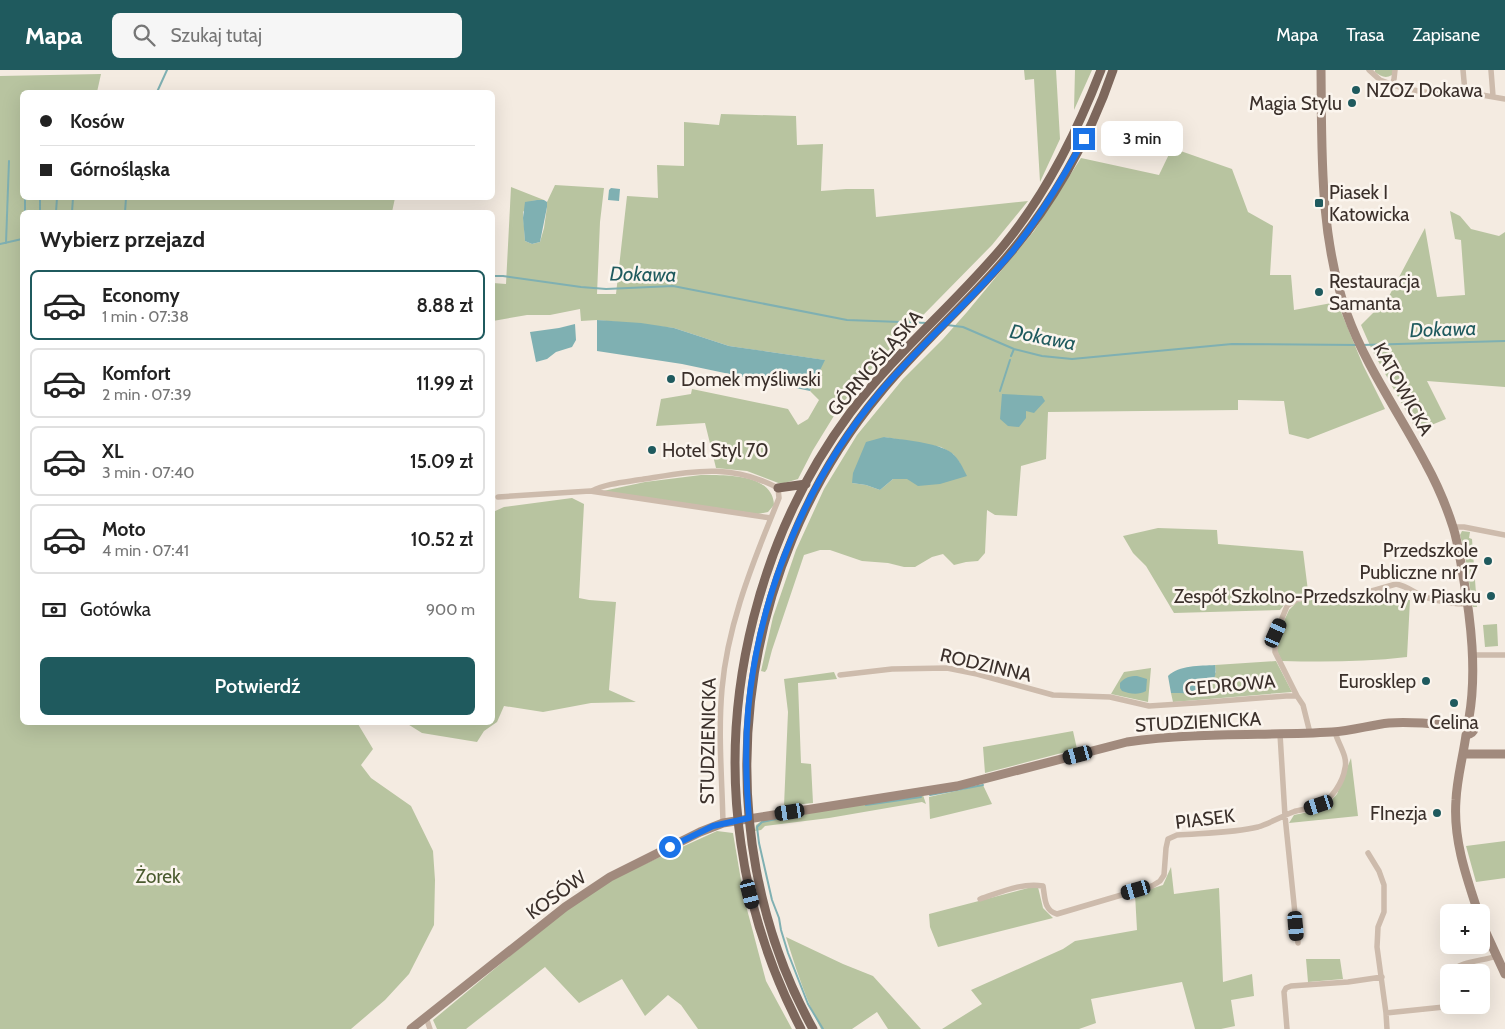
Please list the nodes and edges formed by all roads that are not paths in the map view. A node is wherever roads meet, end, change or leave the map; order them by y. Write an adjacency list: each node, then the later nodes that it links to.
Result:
1 (1101, 70): 12 (main road, GÓRNOŚLĄSKA)
2 (1113, 70): 34 (main road, GÓRNOŚLĄSKA)
3 (1321, 70): 17 (street, KATOWICKA)
4 (1368, 70): 8 (street)
5 (1395, 70): 8 (street)
6 (1463, 70): 9 (street)
7 (1491, 70): 10 (street)
8 (1392, 85): 9 (street)
9 (1465, 92): 10 (street)
10 (1493, 96): 11 (street)
11 (1505, 99)
12 (806, 484): 13 (main road); 35 (main road, GÓRNOŚLĄSKA)
13 (778, 488): 14 (street); 16 (street, STUDZIENICKA)
14 (590, 492): 15 (street); 16 (street)
15 (498, 497)
16 (771, 518): 36 (street, STUDZIENICKA)
17 (1454, 527): 18 (street); 19 (street, KATOWICKA)
18 (1505, 535)
19 (1468, 604): 20 (street, KATOWICKA); 23 (street)
20 (1472, 655): 21 (street); 25 (street, KATOWICKA)
21 (1505, 655)
22 (840, 675): 24 (street, RODZINNA)
23 (1297, 696): 24 (street, CEDROWA); 28 (street, CEDROWA)
24 (1126, 701)
25 (1469, 718): 26 (street); 30 (street)
26 (1458, 726): 27 (street, STUDZIENICKA); 30 (street)
27 (1335, 732): 28 (street, STUDZIENICKA); 33 (street, PIASEK)
28 (1310, 733): 29 (street, STUDZIENICKA)
29 (1280, 734): 33 (street); 34 (street, STUDZIENICKA)
30 (1466, 735): 31 (street)
31 (1464, 754): 32 (street); 39 (street)
32 (1505, 754)
33 (1285, 816): 38 (street, PIASEK); 41 (street)
34 (749, 818): 35 (street, STUDZIENICKA); 52 (main road, GÓRNOŚLĄSKA)
35 (738, 820): 36 (street, KOSÓW); 51 (main road, GÓRNOŚLĄSKA)
36 (724, 822): 48 (street, KOSÓW)
37 (1368, 853): 45 (street)
38 (980, 898)
39 (1476, 904)
40 (1490, 942): 42 (street)
41 (1298, 943)
42 (1496, 956): 43 (street); 44 (street)
43 (1465, 964)
44 (1505, 974)
45 (1382, 977): 47 (street); 53 (street)
46 (1440, 1007): 47 (street)
47 (1386, 1013): 54 (street)
48 (426, 1017): 49 (street, KOSÓW); 50 (street)
49 (411, 1029)
50 (430, 1029)
51 (800, 1029)
52 (813, 1029)
53 (1287, 1029)
54 (1387, 1029)

